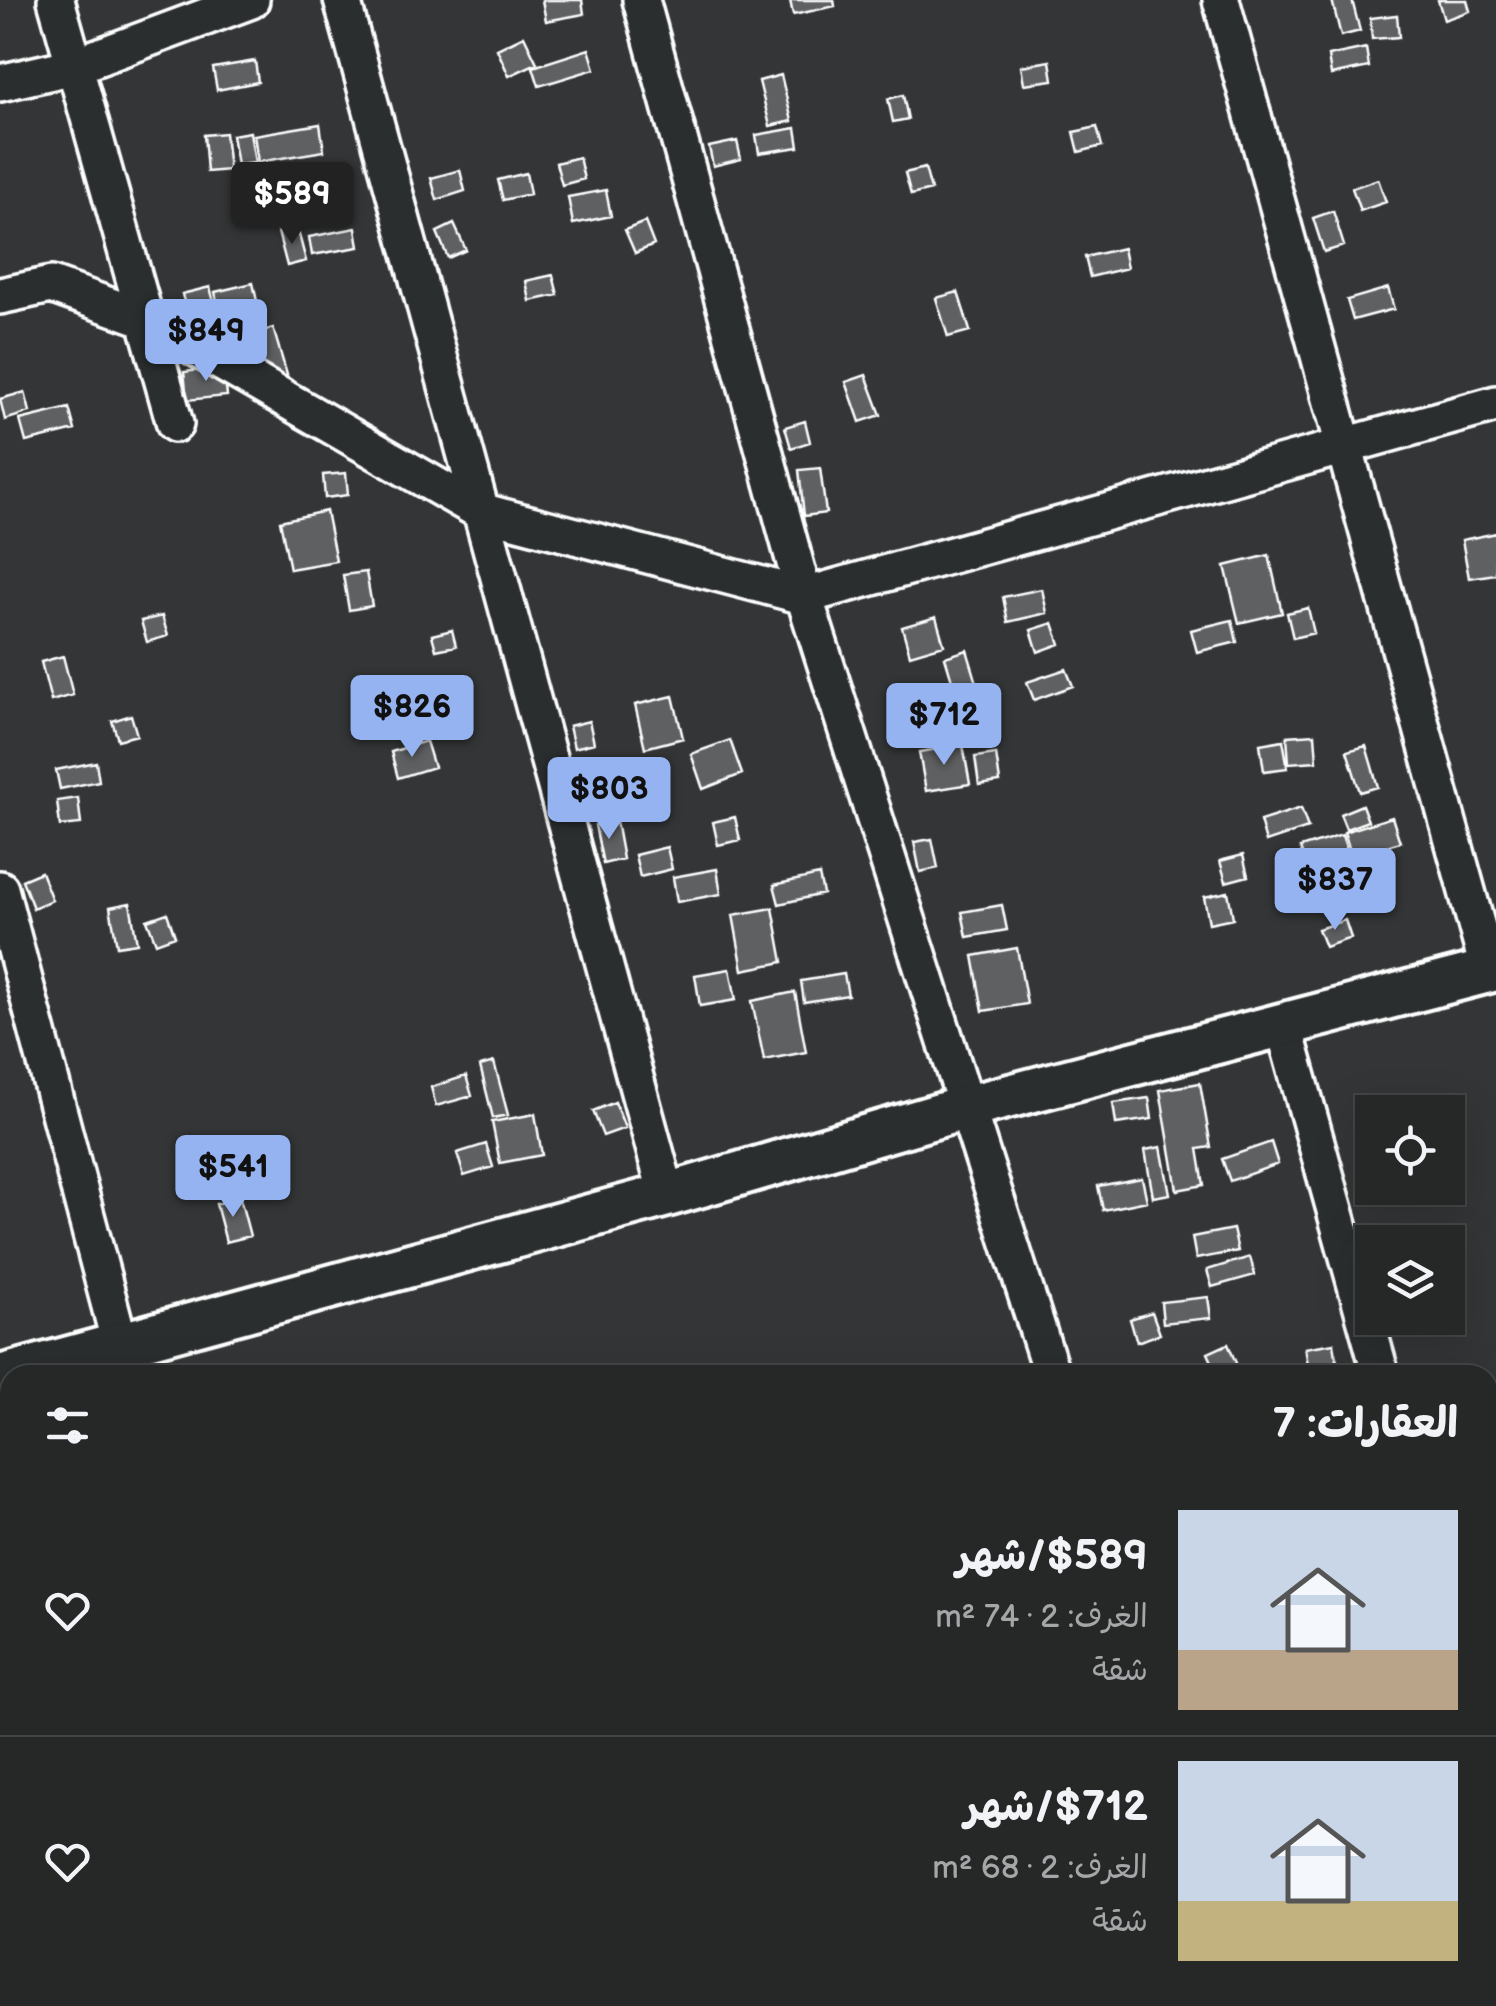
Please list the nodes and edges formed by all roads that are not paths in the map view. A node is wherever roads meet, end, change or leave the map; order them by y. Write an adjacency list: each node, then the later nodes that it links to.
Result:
1 (56, 0): 6 (street)
2 (251, 0): 6 (street)
3 (342, 0): 13 (street)
4 (641, 0): 14 (street)
5 (1221, 0): 12 (street)
6 (74, 66): 7 (street); 9 (street)
7 (0, 83)
8 (0, 296): 9 (street)
9 (146, 319): 11 (street); 13 (street)
10 (1496, 404): 12 (street)
11 (175, 424)
12 (1345, 448): 14 (street); 16 (street)
13 (480, 511): 14 (street); 19 (street)
14 (804, 596): 18 (street)
15 (0, 890): 20 (street)
16 (1492, 970): 17 (street)
17 (1284, 1027): 18 (street); 23 (street)
18 (964, 1108): 19 (street); 22 (street)
19 (667, 1195): 20 (street)
20 (120, 1344): 21 (street)
21 (44, 1365)
22 (1049, 1365)
23 (1378, 1365)

